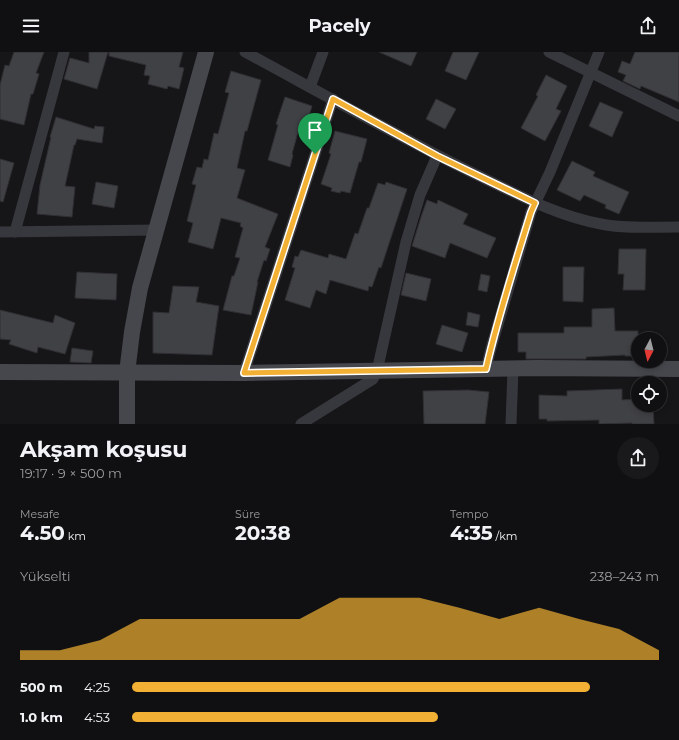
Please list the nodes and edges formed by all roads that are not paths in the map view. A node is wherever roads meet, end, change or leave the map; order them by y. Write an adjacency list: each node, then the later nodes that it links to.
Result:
1 (64, 52): 16 (street)
2 (206, 52): 14 (street)
3 (245, 52): 8 (street)
4 (323, 52): 8 (street)
5 (549, 52): 7 (street)
6 (599, 52): 7 (street)
7 (591, 73): 10 (street); 12 (street)
8 (310, 87): 9 (street)
9 (333, 99): 11 (street); 23 (street)
10 (679, 116)
11 (437, 156): 12 (street); 20 (street)
12 (535, 203): 13 (street); 17 (street)
13 (679, 227)
14 (157, 230): 16 (street); 22 (street)
15 (0, 232): 16 (street)
16 (15, 232)
17 (486, 369): 18 (street); 20 (street)
18 (513, 369): 19 (street); 26 (street)
19 (679, 369)
20 (377, 371): 23 (street); 25 (street)
21 (0, 372): 22 (street)
22 (127, 373): 23 (street); 24 (street)
23 (244, 373)
24 (127, 424)
25 (301, 424)
26 (511, 424)

